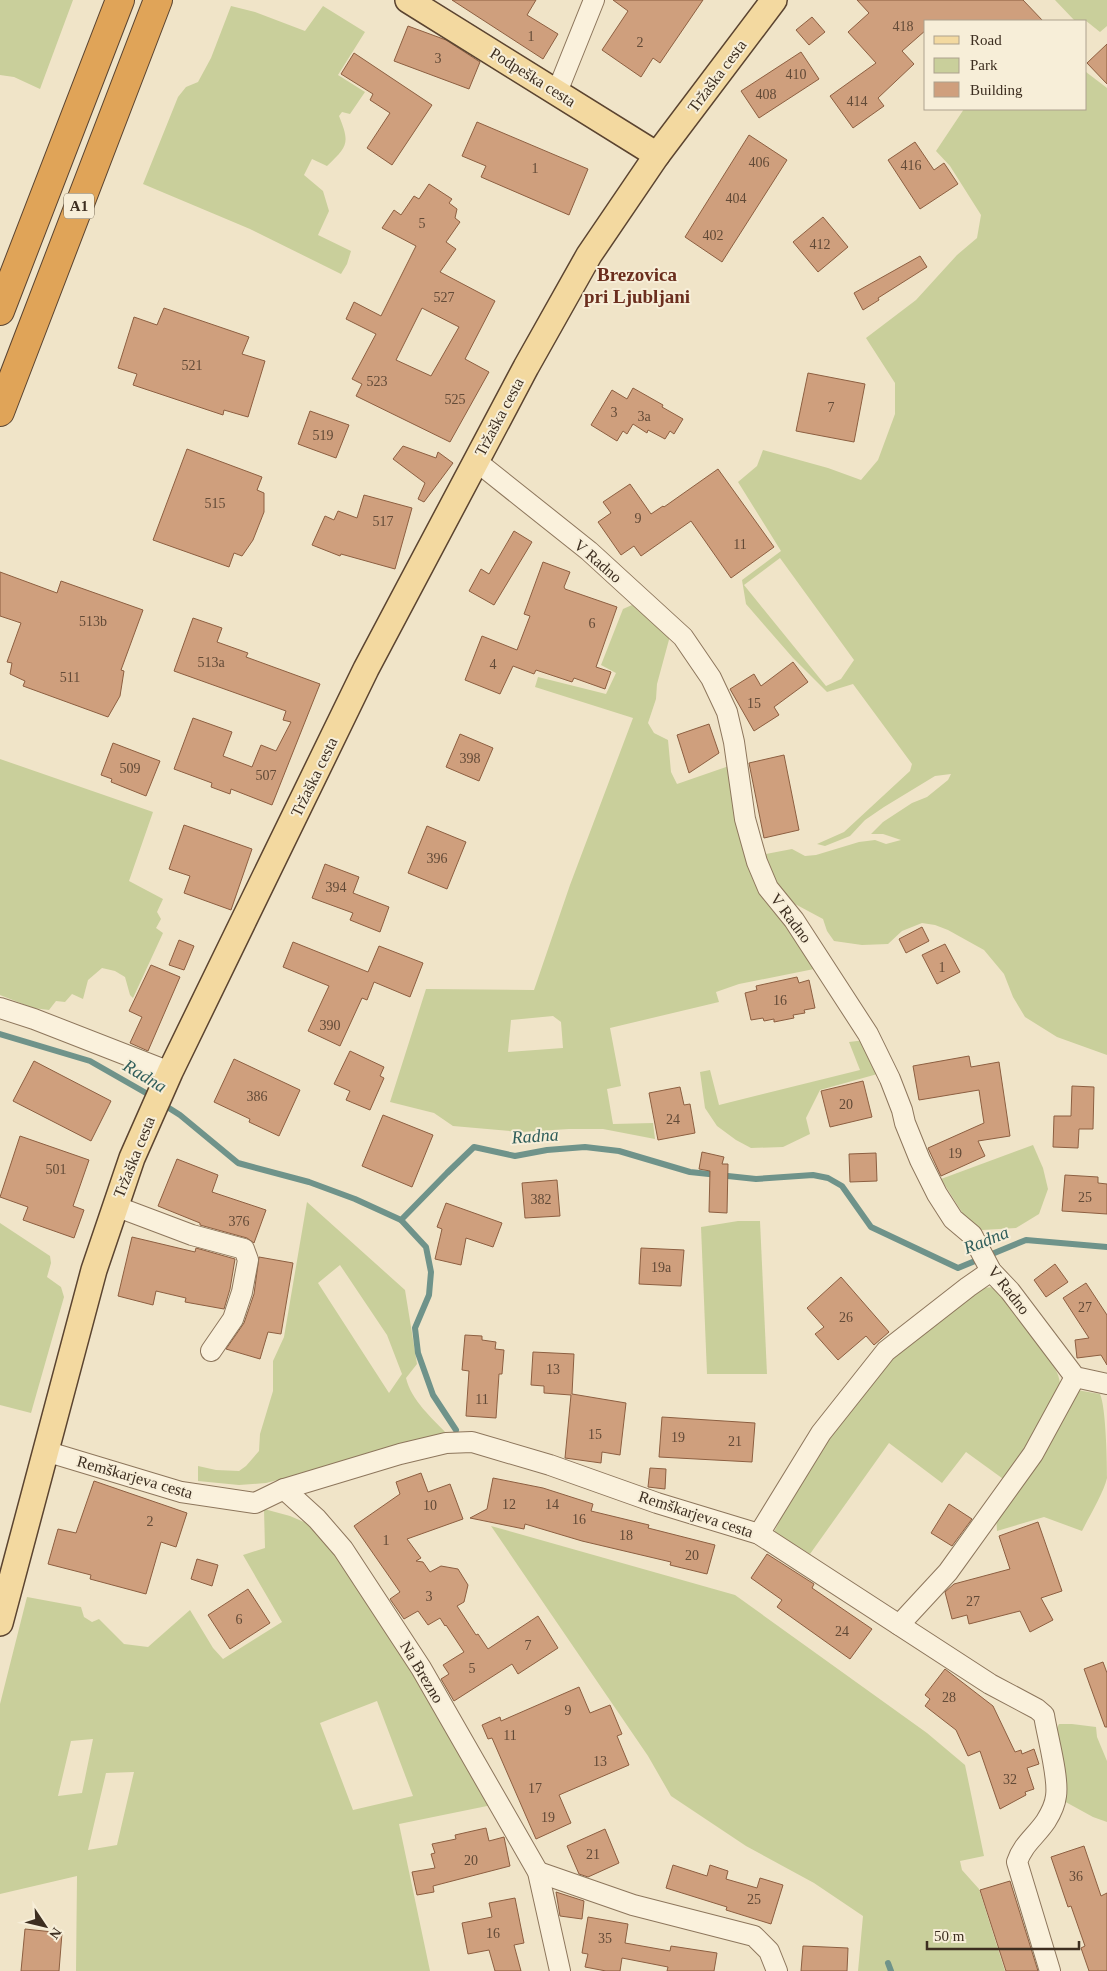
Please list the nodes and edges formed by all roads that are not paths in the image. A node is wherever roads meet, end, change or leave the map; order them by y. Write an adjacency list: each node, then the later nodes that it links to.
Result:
1 (120, 0): 8 (highway, A1)
2 (158, 0): 9 (highway, A1)
3 (408, 0): 6 (main road, Podpeška cesta)
4 (594, 0): 6 (street)
5 (774, 0): 7 (main road, Tržaška cesta)
6 (557, 92): 7 (main road, Podpeška cesta)
7 (657, 155): 10 (main road, Tržaška cesta)
8 (0, 311)
9 (0, 412)
10 (476, 461): 12 (main road, Tržaška cesta); 14 (street, V Radno)
11 (0, 1008): 12 (street)
12 (162, 1090): 13 (main road, Tržaška cesta)
13 (115, 1206): 15 (street); 18 (main road, Tržaška cesta)
14 (991, 1271): 16 (street, V Radno); 20 (street)
15 (211, 1351)
16 (1075, 1377): 17 (street); 22 (street)
17 (1107, 1384)
18 (46, 1451): 19 (street, Remškarjeva cesta); 21 (main road, Tržaška cesta)
19 (284, 1489): 20 (street, Remškarjeva cesta); 23 (street, Na Brezno)
20 (759, 1534): 22 (street, Remškarjeva cesta)
21 (0, 1623)
22 (899, 1625): 26 (street, Remškarjeva cesta)
23 (538, 1872): 24 (street, Na Brezno); 25 (street)
24 (560, 1971)
25 (777, 1971)
26 (1050, 1971)

